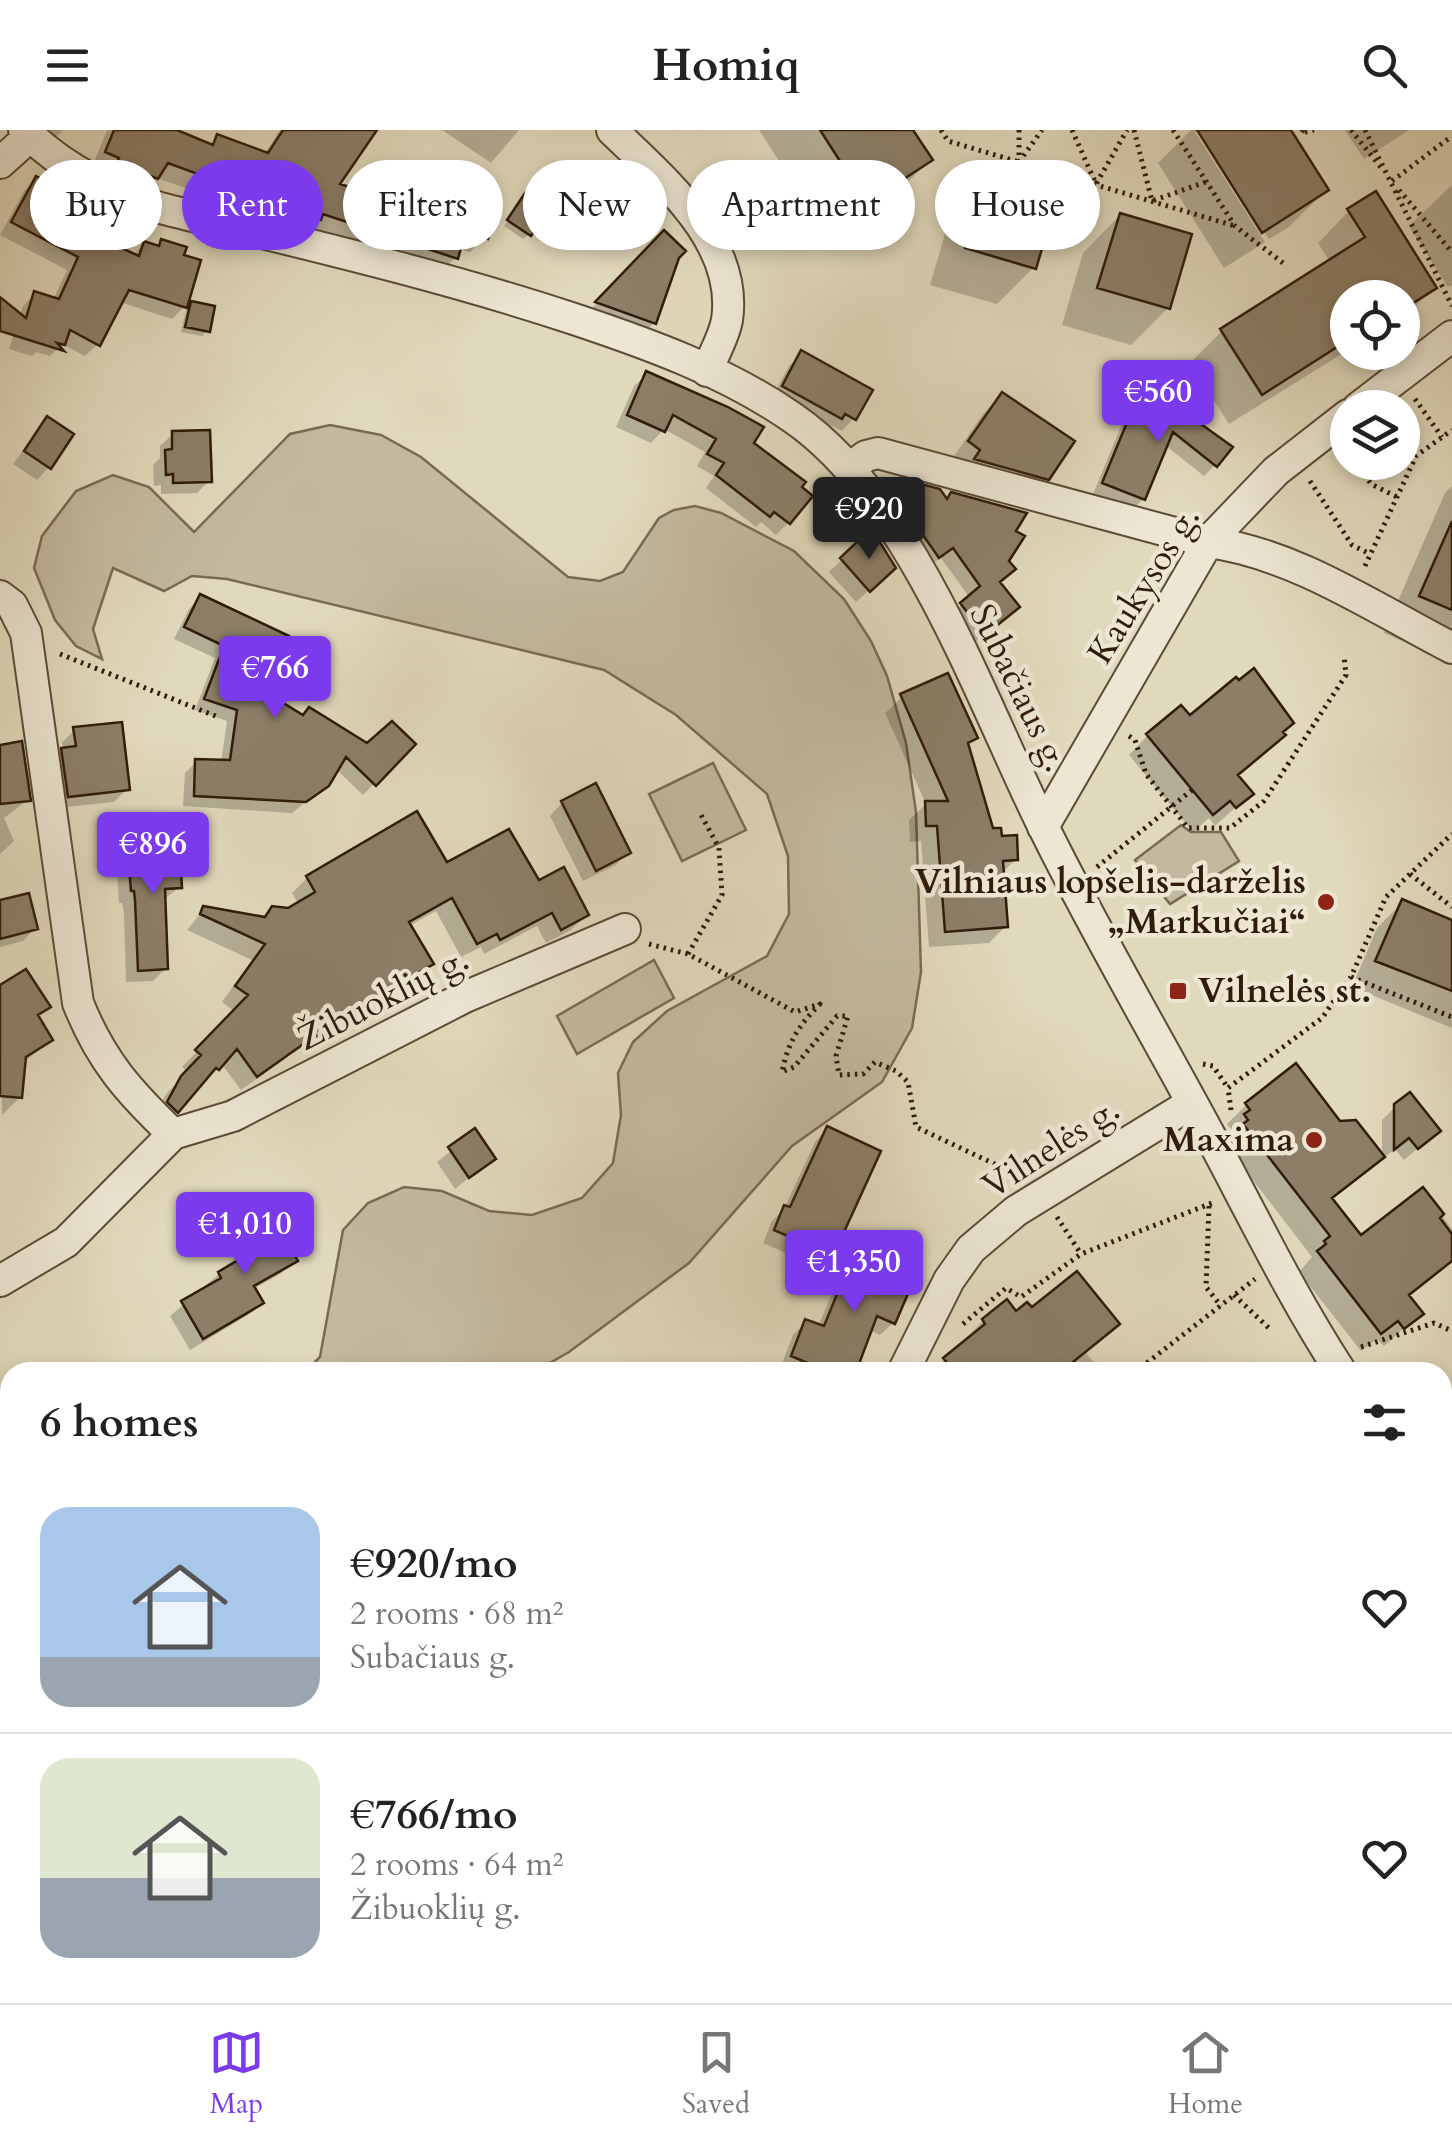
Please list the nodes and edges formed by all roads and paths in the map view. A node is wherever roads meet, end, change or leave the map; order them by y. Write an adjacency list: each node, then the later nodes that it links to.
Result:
1 (612, 130): 29 (street)
2 (941, 130): 14 (path)
3 (1019, 130): 15 (path)
4 (1042, 130): 16 (path)
5 (1072, 130): 17 (path)
6 (1130, 130): 19 (path); 23 (path)
7 (1173, 130): 21 (path)
8 (1303, 130): 9 (path)
9 (1314, 130)
10 (1350, 130): 20 (path)
11 (1366, 130): 20 (path)
12 (27, 133): 18 (street); 29 (street, Subačiaus g.)
13 (1452, 136): 20 (path)
14 (1012, 160)
15 (1019, 160)
16 (1020, 160)
17 (1085, 160)
18 (2, 164)
19 (1100, 178)
20 (1391, 180): 25 (path); 27 (path)
21 (1206, 182): 23 (path); 24 (path)
22 (1100, 185): 23 (path)
23 (1152, 202): 24 (path)
24 (1235, 226): 26 (path)
25 (1452, 252)
26 (1282, 262)
27 (1452, 306)
28 (1452, 336): 30 (street)
29 (707, 371): 36 (street, Subačiaus g.)
30 (1399, 376): 31 (street); 34 (path)
31 (1381, 390)
32 (1330, 429): 35 (street, Kaukysos g.)
33 (1452, 430): 34 (path)
34 (1442, 437): 38 (path)
35 (1294, 457): 39 (street, Kaukysos g.); 40 (path)
36 (849, 469): 39 (street); 51 (street, Subačiaus g.)
37 (1368, 480): 38 (path)
38 (1397, 497): 40 (path)
39 (1208, 542): 42 (street); 47 (street, Kaukysos g.)
40 (1370, 554): 42 (path)
41 (0, 596): 44 (street)
42 (1351, 596): 43 (street)
43 (1452, 648)
44 (28, 650): 46 (path); 62 (street)
45 (1344, 654): 49 (path)
46 (218, 717)
47 (1104, 722): 49 (path); 51 (street, Kaukysos g.)
48 (1192, 790): 49 (path)
49 (1172, 806): 54 (path)
50 (699, 812): 57 (path)
51 (1044, 827): 54 (street, Subačiaus g.)
52 (1452, 834): 53 (path)
53 (1410, 874): 55 (path); 58 (path)
54 (1074, 886): 60 (street, Subačiaus g.)
55 (1452, 907)
56 (625, 929): 57 (path); 62 (street, Žibuoklių g.)
57 (688, 954): 63 (path)
58 (1351, 977): 59 (path); 61 (path)
59 (1452, 1016)
60 (1192, 1103): 61 (street, Subačiaus g.); 63 (street, Vilnelės g.)
61 (1208, 1132): 67 (street, Subačiaus g.)
62 (174, 1134): 68 (street, Žibuoklių g.)
63 (1043, 1195): 66 (path); 73 (street, Vilnelės g.)
64 (1219, 1196): 65 (path)
65 (1209, 1206): 66 (path); 70 (path)
66 (1080, 1254): 73 (path)
67 (1276, 1262): 69 (path); 76 (street, Subačiaus g.)
68 (0, 1281)
69 (1234, 1296): 70 (path); 71 (path)
70 (1220, 1306): 75 (path)
71 (1272, 1332)
72 (1452, 1332): 77 (path)
73 (920, 1340): 74 (street, Vilnelės g.)
74 (909, 1362)
75 (1148, 1362)
76 (1334, 1362)
77 (1340, 1362)

